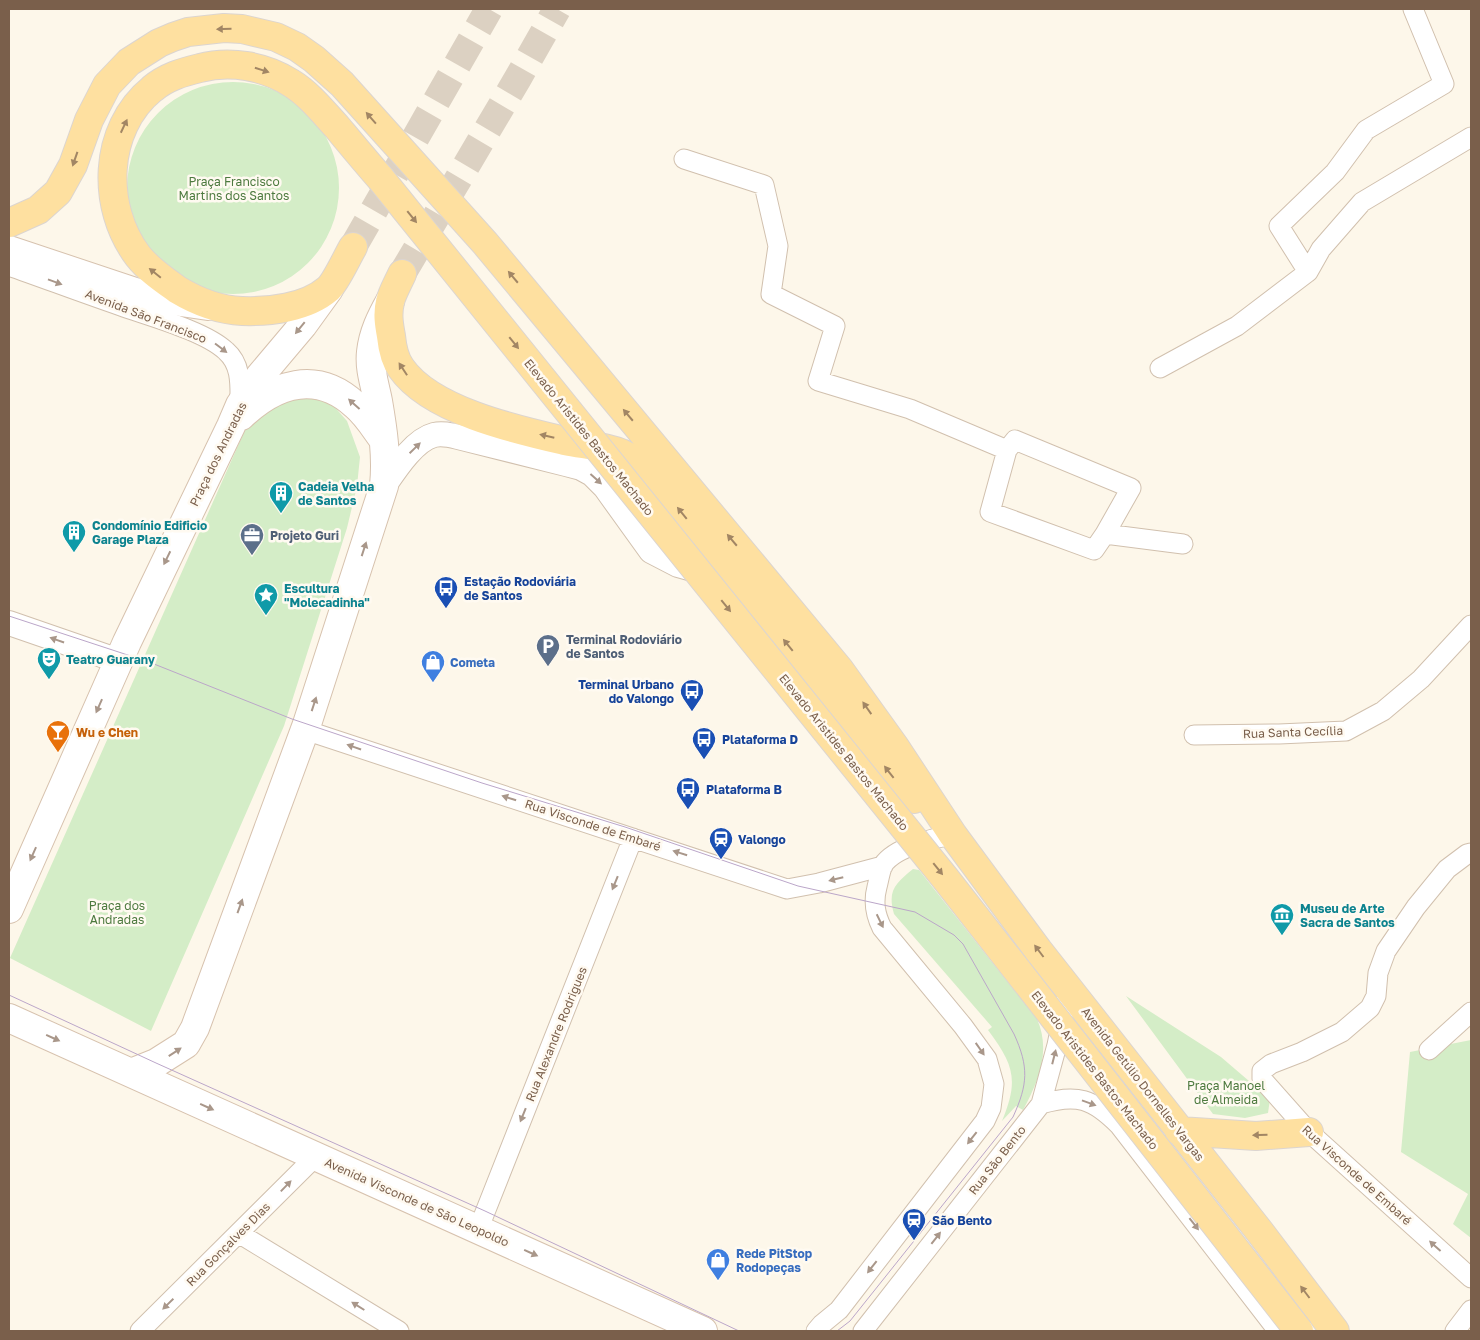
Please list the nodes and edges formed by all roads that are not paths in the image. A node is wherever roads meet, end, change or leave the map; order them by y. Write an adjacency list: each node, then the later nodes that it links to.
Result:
1 (1413, 9): 8 (street)
2 (1471, 137): 8 (street)
3 (684, 159): 16 (street)
4 (9, 223): 26 (main road, one-way to 4)
5 (353, 247): 10 (main road)
6 (9, 250): 12 (main road, Avenida São Francisco)
7 (9, 266): 14 (street, Avenida São Francisco, one-way to 14)
8 (1308, 272): 13 (street)
9 (402, 274): 11 (main road)
10 (329, 288): 12 (main road); 14 (main road, Praça dos Andradas, one-way to 14)
11 (390, 301): 15 (main road); 20 (main road, one-way to 11)
12 (212, 307): 50 (main road, Elevado Aristides Bastos Machado, one-way to 50, bridge)
13 (1160, 368)
14 (236, 415): 15 (main road, one-way to 14); 23 (main road, Praça dos Andradas, one-way to 23)
15 (385, 441): 17 (main road)
16 (1007, 450): 18 (street); 18 (street)
17 (384, 486): 20 (street, one-way to 20); 24 (main road, one-way to 17)
18 (1105, 534): 19 (street)
19 (1183, 544)
20 (734, 579): 26 (main road, one-way to 20)
21 (9, 623): 23 (street, one-way to 21)
22 (1471, 625): 25 (street, Rua Santa Cecília)
23 (119, 661): 30 (main road, Praça dos Andradas, one-way to 30)
24 (305, 730): 27 (street, Rua Visconde de Embaré, one-way to 24); 35 (main road, one-way to 24)
25 (1194, 735)
26 (951, 832): 29 (street, Rua Visconde de Embaré); 31 (main road, Avenida Getúlio Dornelles Vargas, one-way to 26)
27 (633, 838): 29 (street, Rua Visconde de Embaré, one-way to 27); 40 (street, Rua Alexandre Rodrigues, one-way to 40)
28 (1471, 853): 38 (street, Rua Visconde de Embaré)
29 (882, 866): 47 (street, one-way to 47)
30 (9, 908)
31 (1068, 990): 36 (street, Rua São Bento, one-way to 31); 37 (main road, Avenida Getúlio Dornelles Vargas)
32 (1471, 1012): 34 (street)
33 (11, 1022): 35 (main road, one-way to 35)
34 (1429, 1050)
35 (131, 1073): 39 (main road, Avenida Visconde de São Leopoldo, one-way to 39)
36 (1041, 1104): 48 (street, Rua São Bento, one-way to 36); 49 (street, one-way to 49)
37 (1179, 1131): 38 (main road, one-way to 37); 51 (main road, Avenida Getúlio Dornelles Vargas, one-way to 37)
38 (1309, 1132): 42 (street, Rua Visconde de Embaré, one-way to 38)
39 (316, 1156): 40 (main road, Avenida Visconde de São Leopoldo); 41 (street, Rua Gonçalves Dias, one-way to 39)
40 (478, 1230): 46 (main road, Avenida Visconde de São Leopoldo, one-way to 46)
41 (240, 1234): 44 (street, Rua Gonçalves Dias, one-way to 44); 45 (street, one-way to 41)
42 (1471, 1278)
43 (1471, 1310): 52 (street)
44 (140, 1331)
45 (400, 1331)
46 (703, 1331)
47 (816, 1331)
48 (862, 1331)
49 (1278, 1331)
50 (1299, 1331)
51 (1335, 1331)
52 (1455, 1331)

